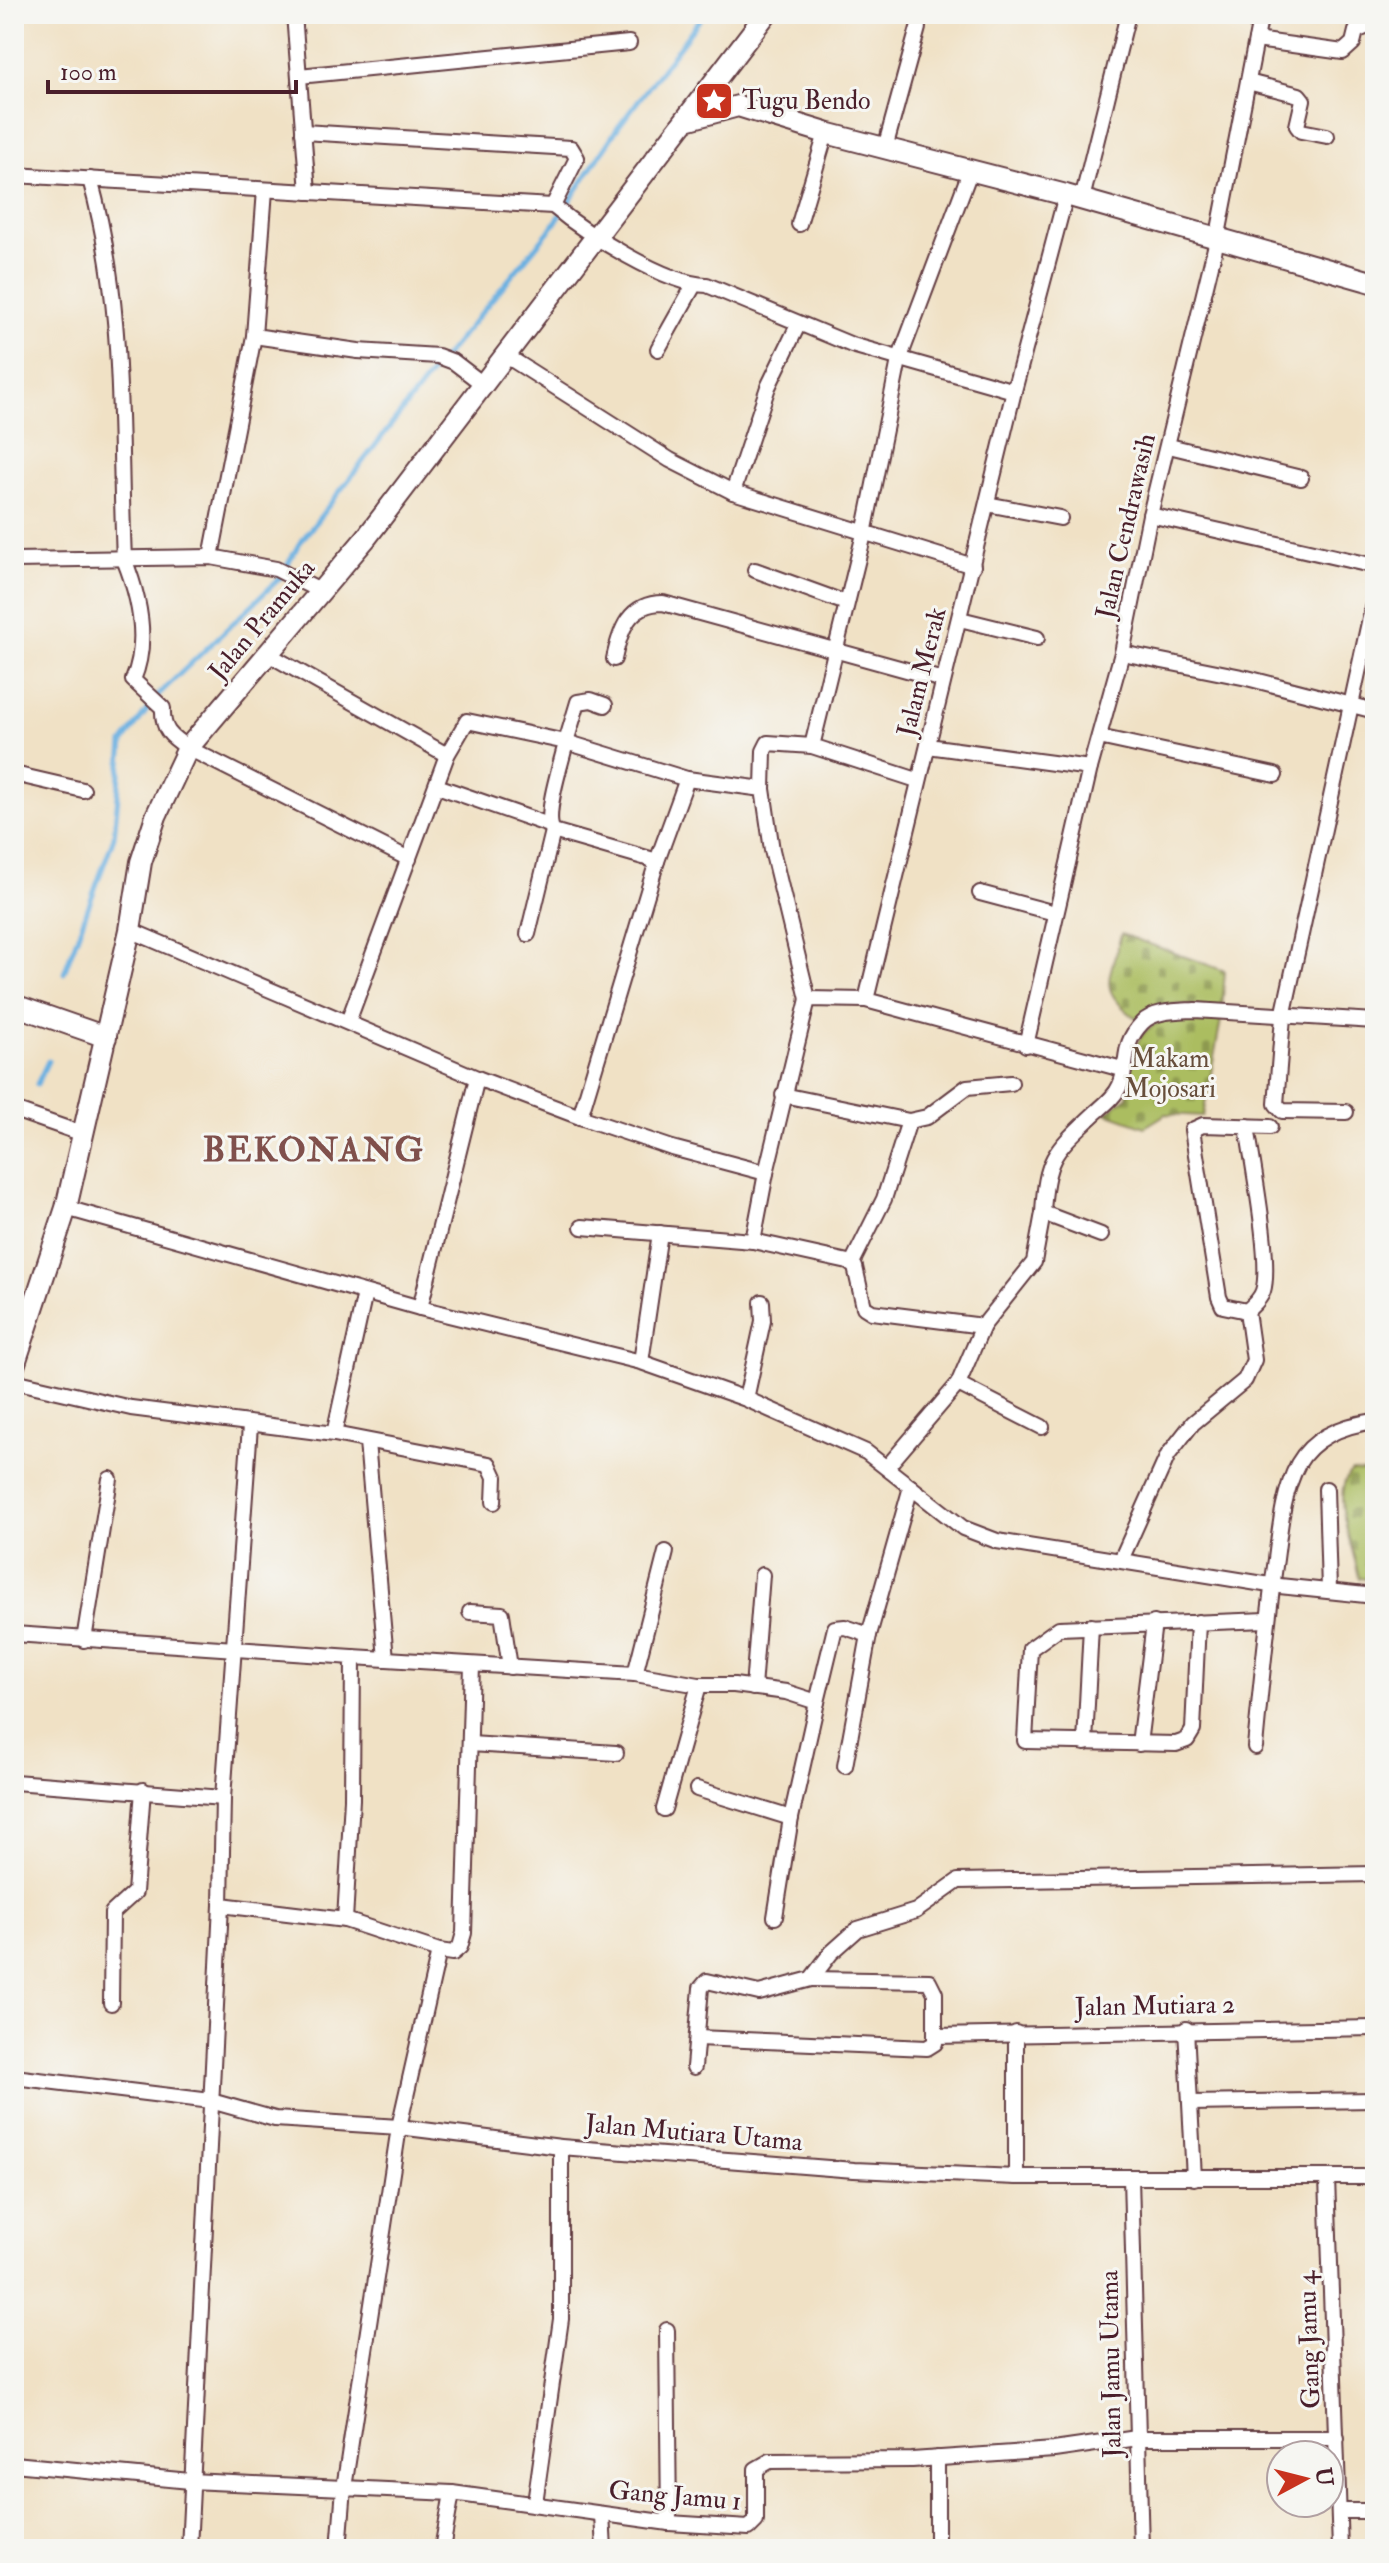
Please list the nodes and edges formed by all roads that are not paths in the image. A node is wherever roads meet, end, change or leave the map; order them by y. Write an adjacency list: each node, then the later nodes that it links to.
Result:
1 (294, 14): 10 (street)
2 (766, 14): 9 (main road, Jalan Pramuka)
3 (1128, 14): 23 (street, Jalam Merak)
4 (1261, 14): 7 (street, Jalan Cendrawasih)
5 (1375, 23): 7 (street)
6 (918, 28): 17 (street)
7 (1256, 40): 11 (street, Jalan Cendrawasih)
8 (629, 43): 10 (street)
9 (723, 71): 12 (main road); 13 (main road, Jalan Pramuka)
10 (299, 76): 14 (street)
11 (1248, 82): 16 (street); 27 (street, Jalan Cendrawasih)
12 (738, 106): 13 (main road); 15 (main road)
13 (686, 120): 26 (main road, Jalan Pramuka)
14 (303, 132): 22 (street); 24 (street)
15 (826, 133): 17 (main road); 25 (street)
16 (1327, 136)
17 (885, 148): 18 (main road)
18 (971, 169): 23 (main road); 34 (street)
19 (14, 175): 20 (street)
20 (90, 179): 21 (street); 45 (street)
21 (265, 190): 22 (street); 31 (street)
22 (308, 192): 24 (street)
23 (1074, 197): 27 (main road); 36 (street, Jalam Merak)
24 (554, 208): 26 (street)
25 (799, 224)
26 (589, 233): 29 (street); 33 (main road, Jalan Pramuka)
27 (1217, 240): 28 (main road); 37 (street, Jalan Cendrawasih)
28 (1375, 283)
29 (694, 285): 30 (street); 32 (street)
30 (798, 325): 34 (street); 39 (street)
31 (254, 336): 35 (street); 44 (street)
32 (658, 349)
33 (505, 355): 35 (main road, Jalan Pramuka); 39 (street)
34 (899, 360): 36 (street); 43 (street)
35 (484, 385): 50 (main road, Jalan Pramuka)
36 (1014, 391): 40 (street, Jalam Merak)
37 (1169, 446): 38 (street); 41 (street, Jalan Cendrawasih)
38 (1301, 478)
39 (733, 492): 43 (street)
40 (987, 504): 42 (street); 47 (street, Jalam Merak)
41 (1150, 515): 48 (street); 56 (street, Jalan Cendrawasih)
42 (1060, 518)
43 (864, 534): 47 (street); 52 (street)
44 (211, 557): 45 (street); 50 (street)
45 (124, 559): 46 (street); 67 (street)
46 (14, 560)
47 (973, 566): 53 (street, Jalam Merak)
48 (1375, 566)
49 (755, 570): 52 (street)
50 (320, 591): 57 (main road, Jalan Pramuka)
51 (1375, 595): 60 (street)
52 (846, 603): 55 (street)
53 (960, 619): 54 (street); 59 (street, Jalam Merak)
54 (1037, 638)
55 (836, 651): 58 (street); 59 (street); 65 (street)
56 (1122, 653): 60 (street); 63 (street, Jalan Cendrawasih)
57 (268, 654): 67 (main road, Jalan Pramuka); 68 (street)
58 (614, 659)
59 (943, 680): 66 (street, Jalam Merak)
60 (1350, 704): 62 (street); 87 (street)
61 (605, 705): 64 (street)
62 (1375, 711)
63 (1099, 737): 69 (street, Jalan Cendrawasih); 71 (street)
64 (566, 742): 68 (street); 72 (street); 77 (street)
65 (812, 746): 73 (street); 75 (street)
66 (928, 746): 69 (street); 73 (street, Jalam Merak)
67 (188, 748): 78 (street); 82 (main road, Jalan Pramuka)
68 (447, 755): 74 (street)
69 (1090, 768): 81 (street, Jalan Cendrawasih)
70 (14, 774): 76 (street)
71 (1275, 775)
72 (687, 779): 75 (street); 79 (street)
73 (917, 780): 85 (street, Jalam Merak)
74 (437, 786): 77 (street); 78 (street)
75 (763, 789): 84 (street)
76 (83, 790)
77 (551, 828): 79 (street); 83 (street)
78 (409, 859): 89 (street)
79 (657, 861): 98 (street)
80 (980, 893): 81 (street)
81 (1055, 913): 91 (street, Jalan Cendrawasih)
82 (130, 930): 89 (street); 90 (main road, Jalan Pramuka)
83 (528, 934)
84 (808, 999): 85 (street); 95 (street)
85 (866, 1000): 91 (street)
86 (14, 1005): 90 (main road)
87 (1283, 1017): 88 (street); 92 (street); 97 (street)
88 (1375, 1021)
89 (348, 1022): 93 (street)
90 (106, 1037): 102 (main road, Jalan Pramuka)
91 (1026, 1045): 92 (street)
92 (1122, 1069): 105 (street)
93 (477, 1078): 98 (street); 113 (street)
94 (1011, 1083): 99 (street)
95 (783, 1095): 99 (street); 103 (street)
96 (14, 1110): 102 (street)
97 (1346, 1112)
98 (580, 1117): 103 (street)
99 (909, 1121): 110 (street)
100 (1247, 1126): 101 (street); 114 (street); 114 (street)
101 (1270, 1127)
102 (83, 1134): 104 (main road, Jalan Pramuka)
103 (766, 1173): 109 (street)
104 (66, 1208): 111 (street); 117 (main road, Jalan Pramuka)
105 (1043, 1213): 108 (street); 115 (street)
106 (582, 1227): 107 (street)
107 (660, 1233): 109 (street); 116 (street)
108 (1101, 1235)
109 (753, 1241): 110 (street)
110 (852, 1263): 115 (street)
111 (365, 1293): 113 (street); 124 (street)
112 (762, 1302): 120 (street)
113 (420, 1308): 116 (street)
114 (1247, 1311): 132 (street)
115 (983, 1326): 119 (street)
116 (641, 1362): 120 (street)
117 (14, 1366)
118 (14, 1381): 122 (street)
119 (958, 1384): 123 (street); 126 (street)
120 (746, 1399): 126 (street)
121 (1375, 1421): 134 (street)
122 (250, 1426): 124 (street); 145 (street)
123 (1042, 1427)
124 (334, 1434): 125 (street)
125 (367, 1442): 130 (street); 147 (street)
126 (887, 1467): 128 (street)
127 (110, 1479): 144 (street)
128 (911, 1487): 132 (street); 143 (street)
129 (1326, 1489): 135 (street)
130 (494, 1502)
131 (666, 1552): 150 (street)
132 (1121, 1560): 134 (street)
133 (762, 1575): 152 (street)
134 (1270, 1585): 135 (street); 138 (street)
135 (1329, 1590): 136 (street)
136 (1375, 1596)
137 (470, 1612): 149 (street)
138 (1267, 1620): 139 (street); 157 (street)
139 (1198, 1622): 140 (street); 156 (street)
140 (1154, 1623): 141 (street); 156 (street)
141 (1091, 1626): 154 (street); 154 (street)
142 (14, 1634): 144 (street)
143 (869, 1635): 153 (street); 159 (street)
144 (84, 1640): 145 (street)
145 (235, 1651): 146 (street); 163 (street)
146 (353, 1657): 147 (street); 169 (street)
147 (386, 1659): 148 (street)
148 (472, 1665): 149 (street); 155 (street)
149 (510, 1667): 150 (street)
150 (635, 1674): 151 (street)
151 (699, 1685): 152 (street); 164 (street)
152 (753, 1688): 153 (street)
153 (817, 1702): 165 (street)
154 (1085, 1743): 156 (street)
155 (470, 1744): 158 (street); 170 (street)
156 (1139, 1744)
157 (1255, 1747)
158 (616, 1753)
159 (845, 1766)
160 (14, 1782): 162 (street)
161 (697, 1789): 165 (street)
162 (143, 1790): 163 (street); 172 (street)
163 (223, 1798): 167 (street)
164 (664, 1809)
165 (791, 1818): 168 (street)
166 (1375, 1874): 171 (street)
167 (221, 1905): 169 (street); 181 (street)
168 (775, 1917)
169 (345, 1920): 170 (street)
170 (439, 1951): 183 (street)
171 (811, 1979): 176 (street); 177 (street)
172 (111, 2003)
173 (1375, 2028): 174 (street, Jalan Mutiara 2)
174 (1186, 2029): 175 (street, Jalan Mutiara 2); 182 (street)
175 (1016, 2033): 176 (street, Jalan Mutiara 2); 185 (street)
176 (936, 2036): 177 (street, Jalan Mutiara 2)
177 (698, 2038): 178 (street)
178 (694, 2067)
179 (14, 2077): 181 (street, Jalan Mutiara Utama)
180 (1375, 2100): 182 (street)
181 (211, 2101): 183 (street, Jalan Mutiara Utama); 195 (street)
182 (1191, 2103): 188 (street)
183 (399, 2127): 184 (street, Jalan Mutiara Utama); 196 (street)
184 (561, 2147): 185 (street, Jalan Mutiara Utama); 198 (street)
185 (1016, 2177): 186 (street, Jalan Mutiara Utama)
186 (1131, 2177): 188 (street, Jalan Mutiara Utama); 191 (street, Jalan Jamu Utama)
187 (1375, 2177): 189 (street, Jalan Mutiara Utama)
188 (1194, 2178): 189 (street, Jalan Mutiara Utama)
189 (1327, 2178): 192 (street, Gang Jamu 4)
190 (667, 2330): 203 (street)
191 (1137, 2438): 192 (street, Gang Jamu 1); 193 (street, Gang Jamu 1); 209 (street, Jalan Jamu Utama)
192 (1337, 2438)
193 (937, 2458): 203 (street, Gang Jamu 1); 208 (street)
194 (14, 2464): 195 (street, Gang Jamu 1)
195 (190, 2481): 196 (street, Gang Jamu 1); 204 (street)
196 (344, 2488): 197 (street, Gang Jamu 1); 205 (street)
197 (452, 2493): 198 (street, Gang Jamu 1); 206 (street)
198 (535, 2503): 201 (street, Gang Jamu 1)
199 (1345, 2511): 200 (street)
200 (1375, 2511)
201 (602, 2515): 203 (street, Gang Jamu 1); 207 (street)
202 (1339, 2519): 210 (street, Gang Jamu 4)
203 (669, 2523)
204 (189, 2549)
205 (339, 2549)
206 (442, 2549)
207 (604, 2549)
208 (937, 2549)
209 (1141, 2549)
210 (1340, 2549)

